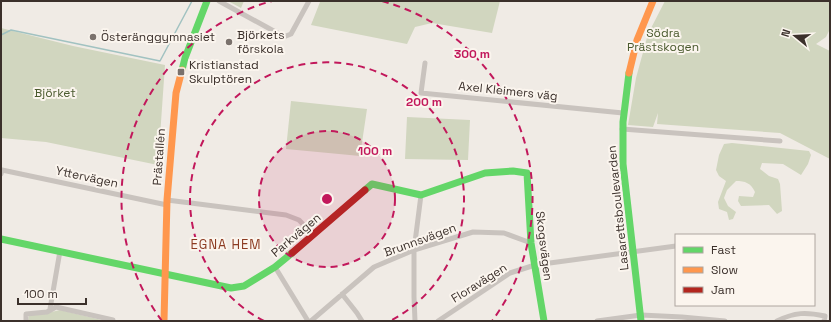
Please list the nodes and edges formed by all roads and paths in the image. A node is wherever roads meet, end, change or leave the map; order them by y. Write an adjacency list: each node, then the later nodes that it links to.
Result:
1 (207, 1): 11 (street, Prästallén)
2 (219, 1): 3 (street)
3 (309, 1)
4 (653, 1): 6 (street, Lasarettsboulevarden)
5 (425, 63): 6 (street, Axel Kleimers väg)
6 (623, 113): 7 (street, Lasarettsboulevarden)
7 (622, 129): 8 (street); 18 (street, Lasarettsboulevarden)
8 (780, 141)
9 (2, 172): 11 (street, Yttervägen)
10 (422, 195): 12 (street, Parkvägen); 14 (street, Skogsvägen); 16 (street)
11 (167, 202): 12 (street, Yttervägen); 21 (street, Prästallén)
12 (313, 235): 20 (street, Parkvägen)
13 (1, 239): 17 (street, Parkvägen)
14 (531, 243): 16 (street, Brunnsvägen); 19 (street, Skogsvägen)
15 (675, 246): 18 (street, Floravägen)
16 (414, 250): 22 (street, Brunnsvägen); 32 (street)
17 (60, 251): 21 (street, Parkvägen); 23 (street)
18 (634, 252): 19 (street, Floravägen); 24 (street, Lasarettsboulevarden)
19 (535, 265): 33 (street, Floravägen); 34 (street, Skogsvägen)
20 (275, 267): 21 (street, Parkvägen); 29 (street)
21 (166, 273): 28 (street, Prästallén)
22 (342, 294): 30 (street, Brunnsvägen); 31 (street)
23 (50, 309): 26 (street); 27 (street)
24 (641, 318): 35 (street); 36 (street)
25 (824, 318): 37 (street)
26 (26, 321)
27 (112, 321)
28 (164, 321)
29 (308, 321)
30 (311, 321)
31 (362, 321)
32 (415, 321)
33 (438, 321)
34 (544, 321)
35 (597, 321)
36 (725, 321)
37 (777, 321)

